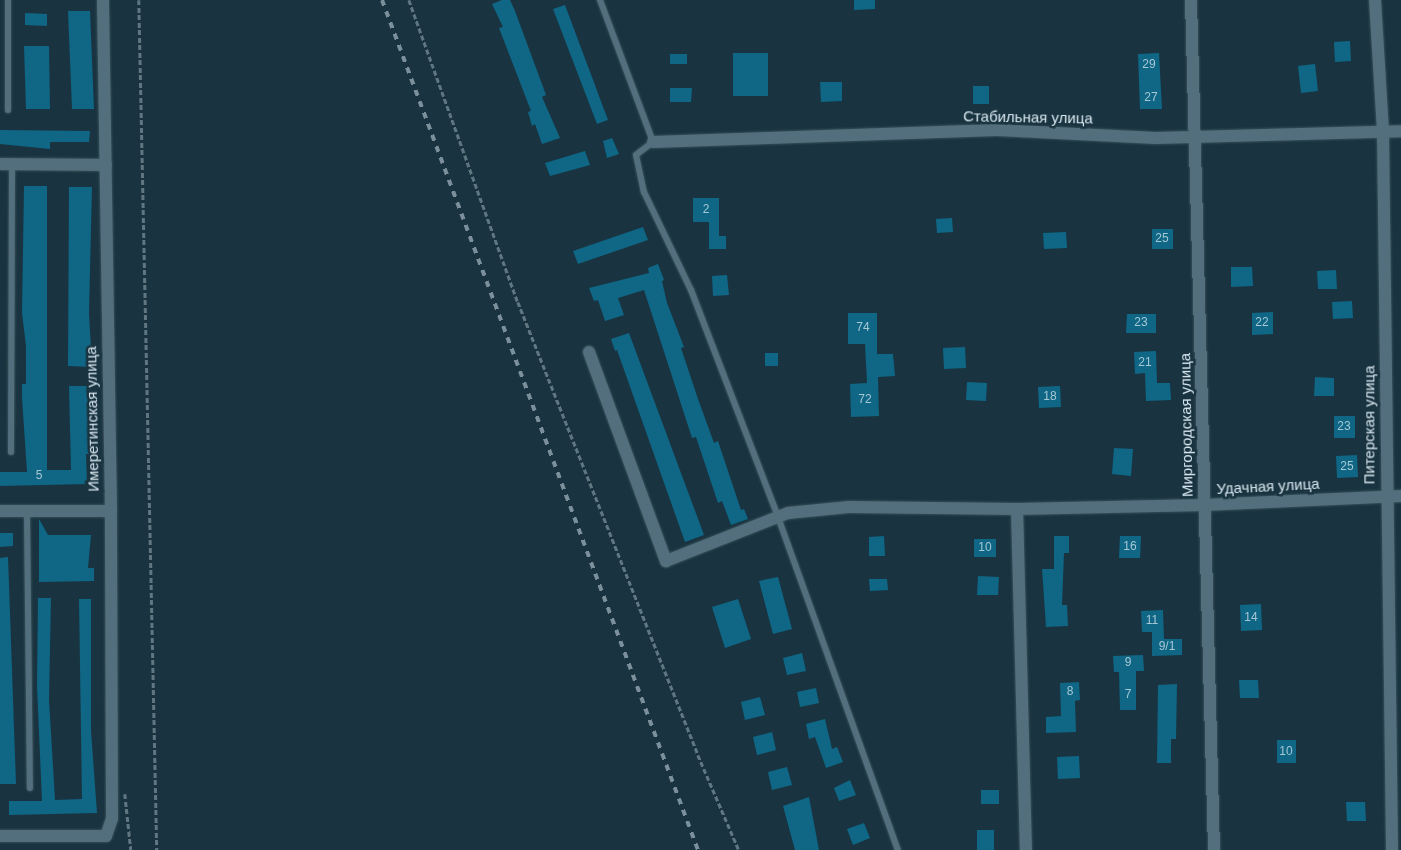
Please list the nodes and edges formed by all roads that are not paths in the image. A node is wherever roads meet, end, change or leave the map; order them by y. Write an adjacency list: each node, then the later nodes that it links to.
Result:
1 (8, 0): 6 (lane)
2 (103, 0): 12 (street, Имеретинская улица)
3 (600, 0): 10 (lane)
4 (1191, 0): 9 (street, Миргородская улица)
5 (1375, 0): 8 (street, Питерская улица)
6 (8, 110)
7 (1401, 131): 8 (street, Стабильная улица)
8 (1383, 132): 9 (street, Стабильная улица); 15 (street, Питерская улица)
9 (1196, 137): 10 (street, Стабильная улица); 17 (street, Миргородская улица)
10 (653, 142): 22 (lane)
11 (6, 164): 12 (street); 14 (lane)
12 (106, 165): 21 (street, Имеретинская улица)
13 (589, 352): 22 (street, Удачная улица)
14 (11, 452)
15 (1386, 496): 16 (street, Удачная улица); 17 (street, Удачная улица); 28 (street, Питерская улица)
16 (1401, 496)
17 (1204, 505): 18 (street, Удачная улица); 27 (street, Миргородская улица)
18 (1017, 509): 22 (street, Удачная улица); 26 (street)
19 (0, 511): 20 (street)
20 (26, 511): 21 (street); 23 (lane)
21 (111, 511): 24 (street, Имеретинская улица)
22 (778, 517): 25 (lane)
23 (30, 788)
24 (0, 836)
25 (898, 850)
26 (1026, 850)
27 (1214, 850)
28 (1392, 850)

